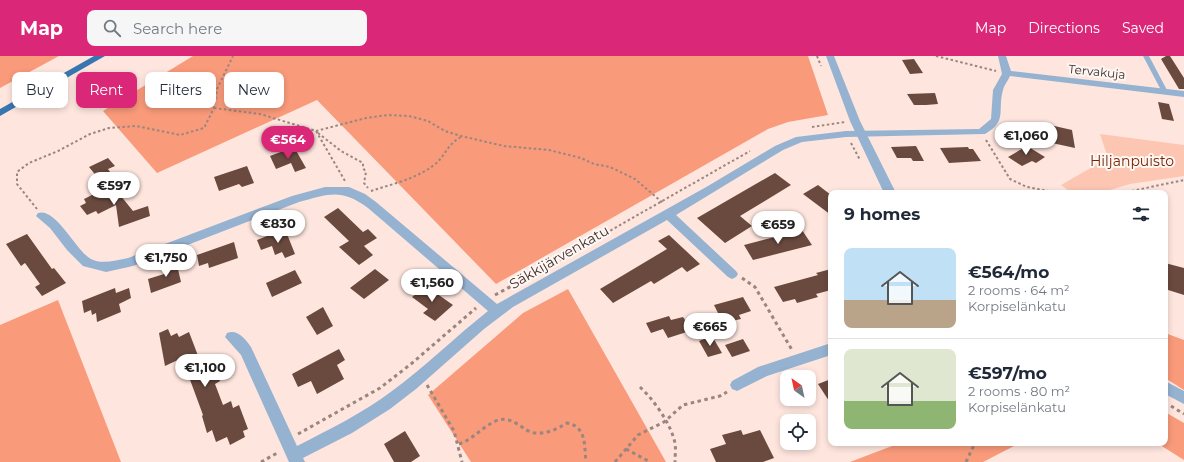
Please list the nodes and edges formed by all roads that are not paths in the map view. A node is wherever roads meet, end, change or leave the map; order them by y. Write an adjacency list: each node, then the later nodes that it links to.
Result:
1 (101, 56): 8 (highway)
2 (830, 56): 9 (street)
3 (1002, 56): 5 (street)
4 (1146, 56): 6 (lane)
5 (1007, 73): 6 (street, Tervakuja); 9 (street, Säkkijärvenkatu)
6 (1165, 92): 7 (street, Tervakuja)
7 (1184, 94)
8 (0, 113)
9 (862, 134): 10 (street); 11 (street, Säkkijärvenkatu)
10 (889, 190)
11 (665, 208): 13 (street); 14 (street, Säkkijärvenkatu)
12 (42, 216): 14 (street)
13 (732, 274)
14 (496, 311): 20 (street, Säkkijärvenkatu)
15 (232, 337): 20 (street)
16 (828, 350): 17 (street)
17 (737, 385)
18 (1168, 389): 19 (street)
19 (1184, 398)
20 (294, 455)

